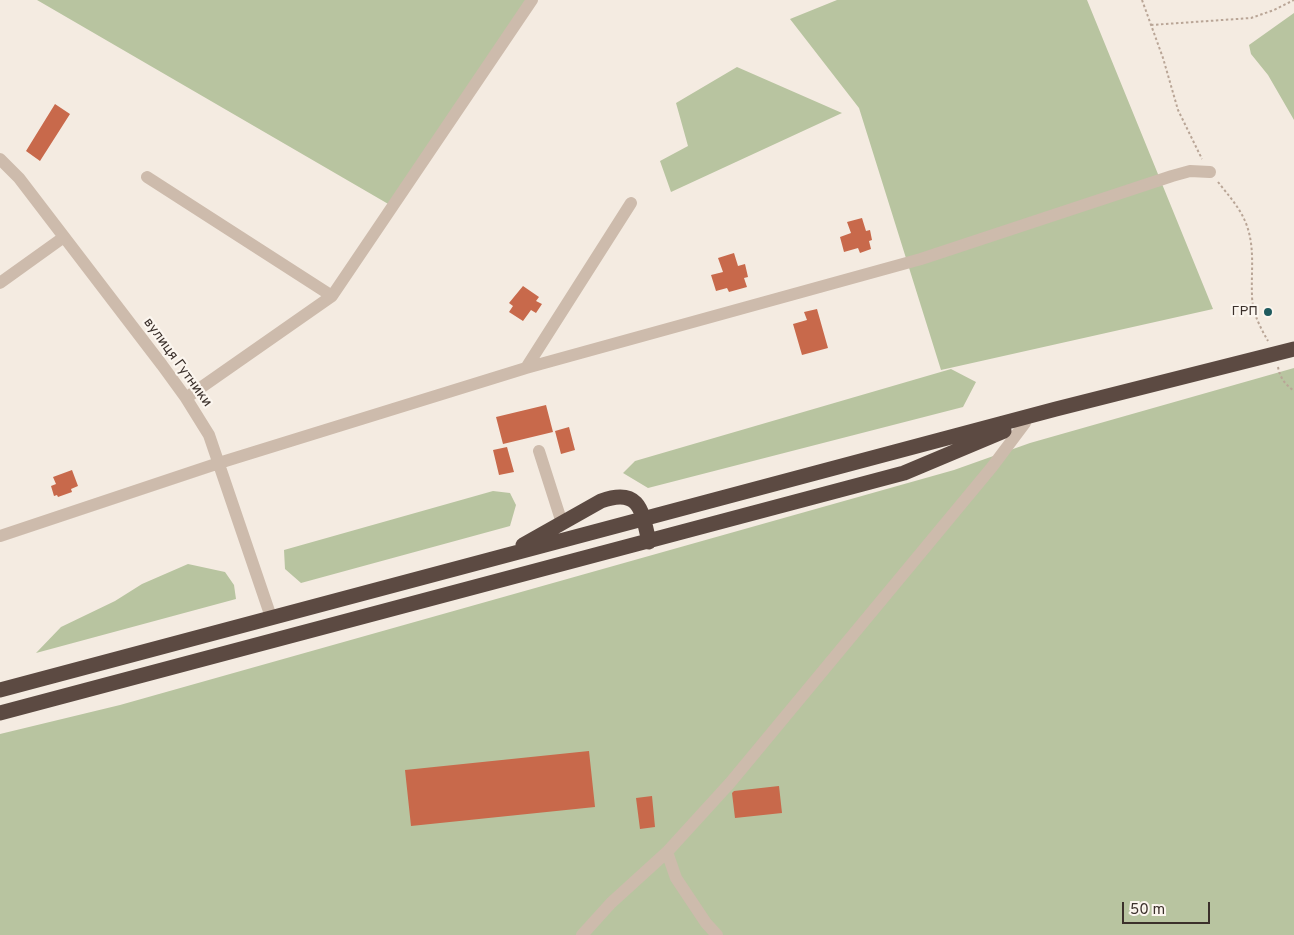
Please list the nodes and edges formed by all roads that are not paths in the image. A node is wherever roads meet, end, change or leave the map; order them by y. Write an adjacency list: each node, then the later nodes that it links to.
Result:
1 (532, 0): 8 (street)
2 (0, 159): 6 (street, вулиця Гутники)
3 (1210, 172): 10 (street)
4 (147, 178): 8 (street)
5 (631, 203): 10 (street)
6 (64, 237): 7 (street); 11 (street, вулиця Гутники)
7 (0, 283)
8 (332, 296): 11 (street)
9 (1294, 349): 12 (highway)
10 (526, 368): 15 (street)
11 (186, 398): 15 (street, вулиця Гутники)
12 (1056, 409): 13 (highway); 16 (highway)
13 (1025, 423): 19 (highway); 24 (street)
14 (540, 451): 17 (street)
15 (219, 463): 18 (street); 21 (street, вулиця Гутники)
16 (644, 519): 17 (highway); 19 (highway); 20 (highway)
17 (562, 523): 20 (highway)
18 (0, 536)
19 (649, 542): 23 (highway)
20 (504, 555): 21 (highway)
21 (270, 617): 22 (highway)
22 (0, 690)
23 (0, 713)
24 (667, 852): 25 (street); 26 (street)
25 (582, 935)
26 (717, 935)

